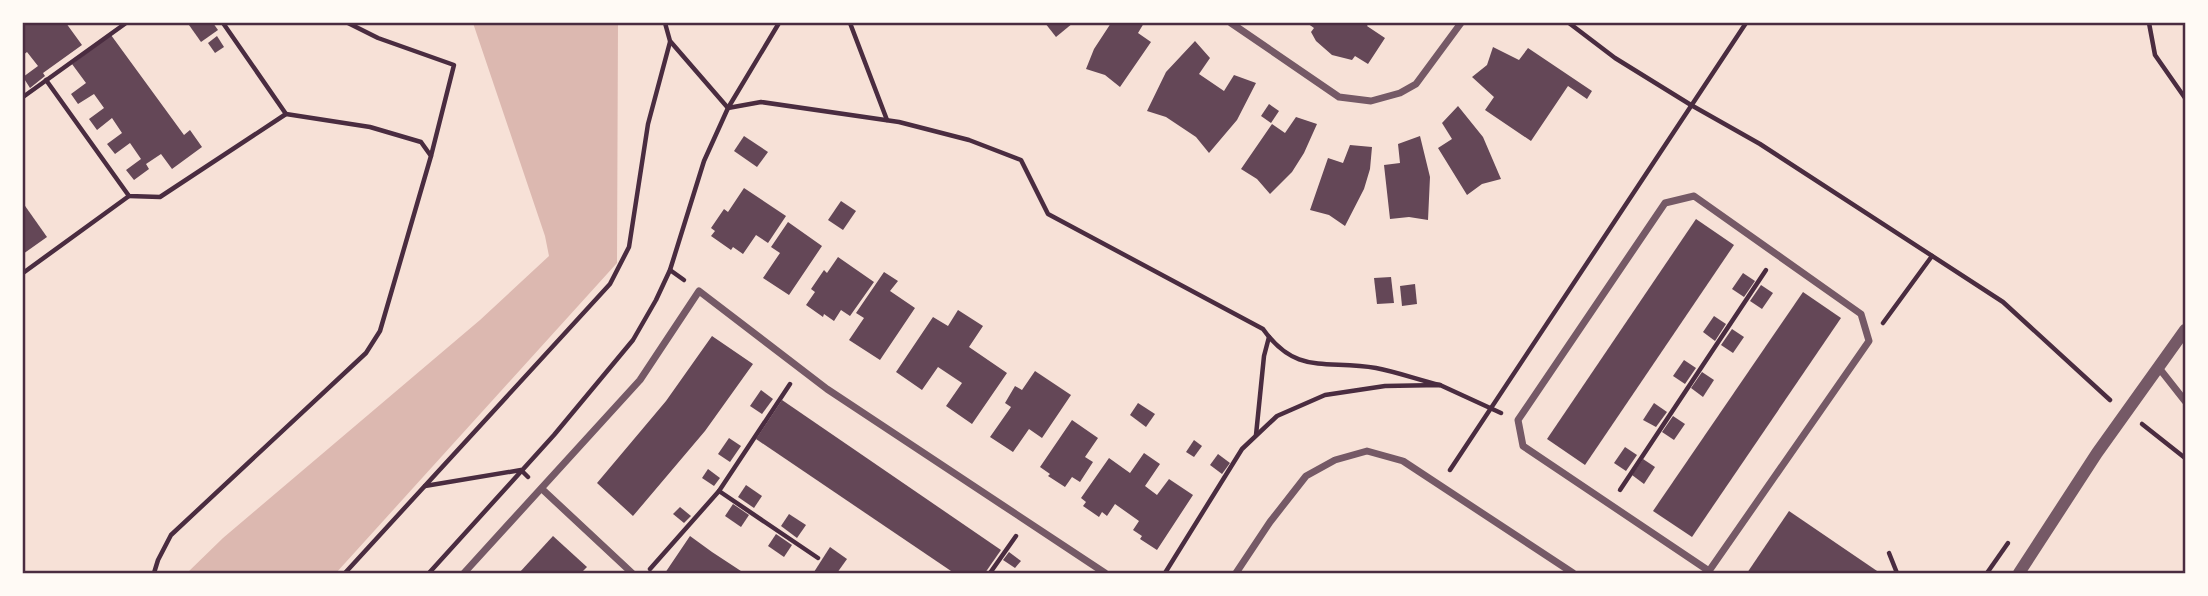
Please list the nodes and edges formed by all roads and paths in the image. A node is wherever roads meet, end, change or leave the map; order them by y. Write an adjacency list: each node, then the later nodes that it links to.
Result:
1 (126, 23): 13 (path)
2 (223, 23): 18 (path)
3 (348, 23): 20 (path)
4 (665, 23): 12 (path)
5 (779, 23): 17 (path)
6 (850, 23): 19 (path)
7 (1231, 23): 8 (street)
8 (1461, 23)
9 (1569, 23): 16 (path)
10 (1746, 23): 16 (path)
11 (2149, 23): 15 (path)
12 (670, 41): 17 (path); 38 (path)
13 (46, 80): 14 (path); 21 (path)
14 (23, 95)
15 (2185, 98)
16 (1691, 105): 23 (path); 32 (path)
17 (728, 108): 19 (path); 37 (path)
18 (286, 114): 20 (path); 21 (path)
19 (888, 120): 26 (path)
20 (430, 156): 47 (path)
21 (129, 196): 24 (path)
22 (1777, 254): 27 (street); 34 (street); 42 (path)
23 (1932, 256): 27 (path); 33 (path)
24 (23, 274)
25 (2185, 330): 28 (street)
26 (1269, 337): 30 (path); 35 (path)
27 (1869, 341): 46 (street)
28 (2159, 368): 31 (street); 33 (street)
29 (800, 369): 40 (street); 41 (path); 43 (street)
30 (1440, 385): 32 (path); 35 (path)
31 (2185, 401)
32 (1491, 409): 34 (path); 39 (path)
33 (2127, 412): 36 (path); 59 (street)
34 (1518, 420): 42 (street)
35 (1256, 436): 55 (path)
36 (2185, 458)
37 (521, 470): 38 (path); 49 (path)
38 (425, 486): 48 (path)
39 (1440, 486): 56 (street); 57 (street)
40 (542, 489): 50 (street); 51 (street)
41 (719, 491): 45 (path); 52 (path)
42 (1611, 504): 46 (street)
43 (1026, 521): 53 (path); 54 (street)
44 (1889, 552): 58 (path)
45 (818, 558)
46 (1708, 572)
47 (154, 573)
48 (345, 573)
49 (429, 573)
50 (464, 573)
51 (632, 573)
52 (646, 573)
53 (990, 573)
54 (1105, 573)
55 (1165, 573)
56 (1236, 573)
57 (1573, 573)
58 (1897, 573)
59 (2019, 573)

